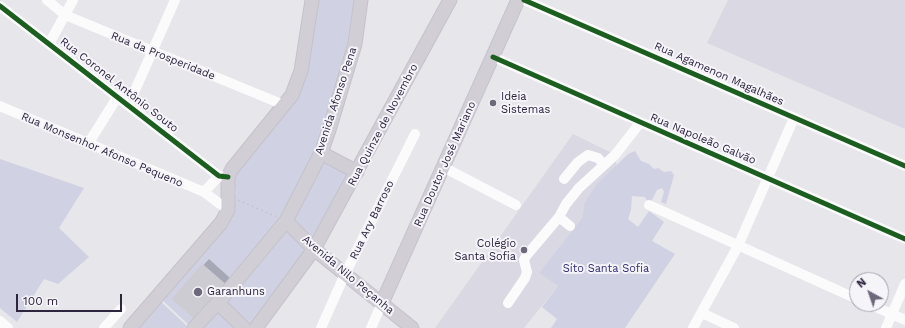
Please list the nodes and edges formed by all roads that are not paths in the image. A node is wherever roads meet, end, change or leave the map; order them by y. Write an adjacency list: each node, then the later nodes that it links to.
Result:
1 (46, 0): 10 (street, Rua da Prosperidade)
2 (73, 0): 10 (street)
3 (176, 0): 12 (street)
4 (312, 0): 16 (main road)
5 (361, 0): 22 (main road, Avenida Afonso Pena)
6 (450, 0): 26 (main road, Rua Quinze de Novembro)
7 (518, 0): 13 (main road, Rua Doutor José Mariano)
8 (524, 0): 18 (street, Rua Agamenon Magalhães)
9 (0, 6): 11 (street, Rua Coronel Antônio Souto)
10 (65, 16): 11 (street); 12 (street, Rua da Prosperidade)
11 (49, 44): 14 (street, Rua Coronel Antônio Souto)
12 (152, 53): 15 (street); 16 (street, Rua da Prosperidade)
13 (493, 57): 19 (street, Rua Napoleão Galvão); 25 (main road, Rua Doutor José Mariano)
14 (118, 96): 15 (street, Rua Coronel Antônio Souto); 21 (street)
15 (129, 104): 27 (street, Rua Coronel Antônio Souto)
16 (284, 105): 27 (main road)
17 (0, 106): 21 (street, Rua Monsenhor Afonso Pequeno)
18 (794, 118): 24 (street, Rua Agamenon Magalhães); 28 (street)
19 (640, 123): 23 (street); 28 (street, Rua Napoleão Galvão)
20 (415, 134): 40 (street, Rua Ary Barroso)
21 (88, 144): 30 (street, Rua Monsenhor Afonso Pequeno)
22 (321, 153): 26 (main road); 35 (main road, Avenida Afonso Pena)
23 (604, 165): 29 (street); 34 (street)
24 (905, 166)
25 (443, 167): 31 (street); 43 (main road, Rua Doutor José Mariano)
26 (357, 172): 39 (main road, Rua Quinze de Novembro)
27 (224, 176): 30 (street); 33 (main road)
28 (769, 178): 37 (street, Rua Napoleão Galvão); 38 (street)
29 (564, 180)
30 (204, 192): 33 (street, Rua Monsenhor Afonso Pequeno)
31 (516, 205)
32 (649, 205): 38 (street)
33 (228, 210): 54 (main road)
34 (559, 217): 36 (street); 45 (street)
35 (282, 219): 39 (main road, Avenida Nilo Peçanha); 44 (main road, Avenida Afonso Pena)
36 (570, 226)
37 (905, 239)
38 (738, 246): 42 (street); 48 (street)
39 (314, 249): 40 (main road, Avenida Nilo Peçanha); 57 (main road, Rua Quinze de Novembro)
40 (345, 274): 43 (main road, Avenida Nilo Peçanha); 58 (street, Rua Ary Barroso)
41 (905, 284): 49 (street)
42 (849, 295)
43 (382, 302): 59 (street, Rua Doutor José Mariano); 60 (main road, Avenida Nilo Peçanha)
44 (218, 303): 55 (main road, Avenida Afonso Pena); 56 (main road)
45 (508, 303)
46 (121, 309): 53 (street)
47 (887, 312): 49 (street)
48 (702, 313): 61 (street); 62 (street)
49 (892, 314): 50 (street); 63 (street)
50 (905, 320)
51 (0, 321): 52 (street)
52 (8, 328)
53 (104, 328)
54 (130, 328)
55 (194, 328)
56 (244, 328)
57 (256, 328)
58 (321, 328)
59 (371, 328)
60 (412, 328)
61 (693, 328)
62 (734, 328)
63 (886, 328)

